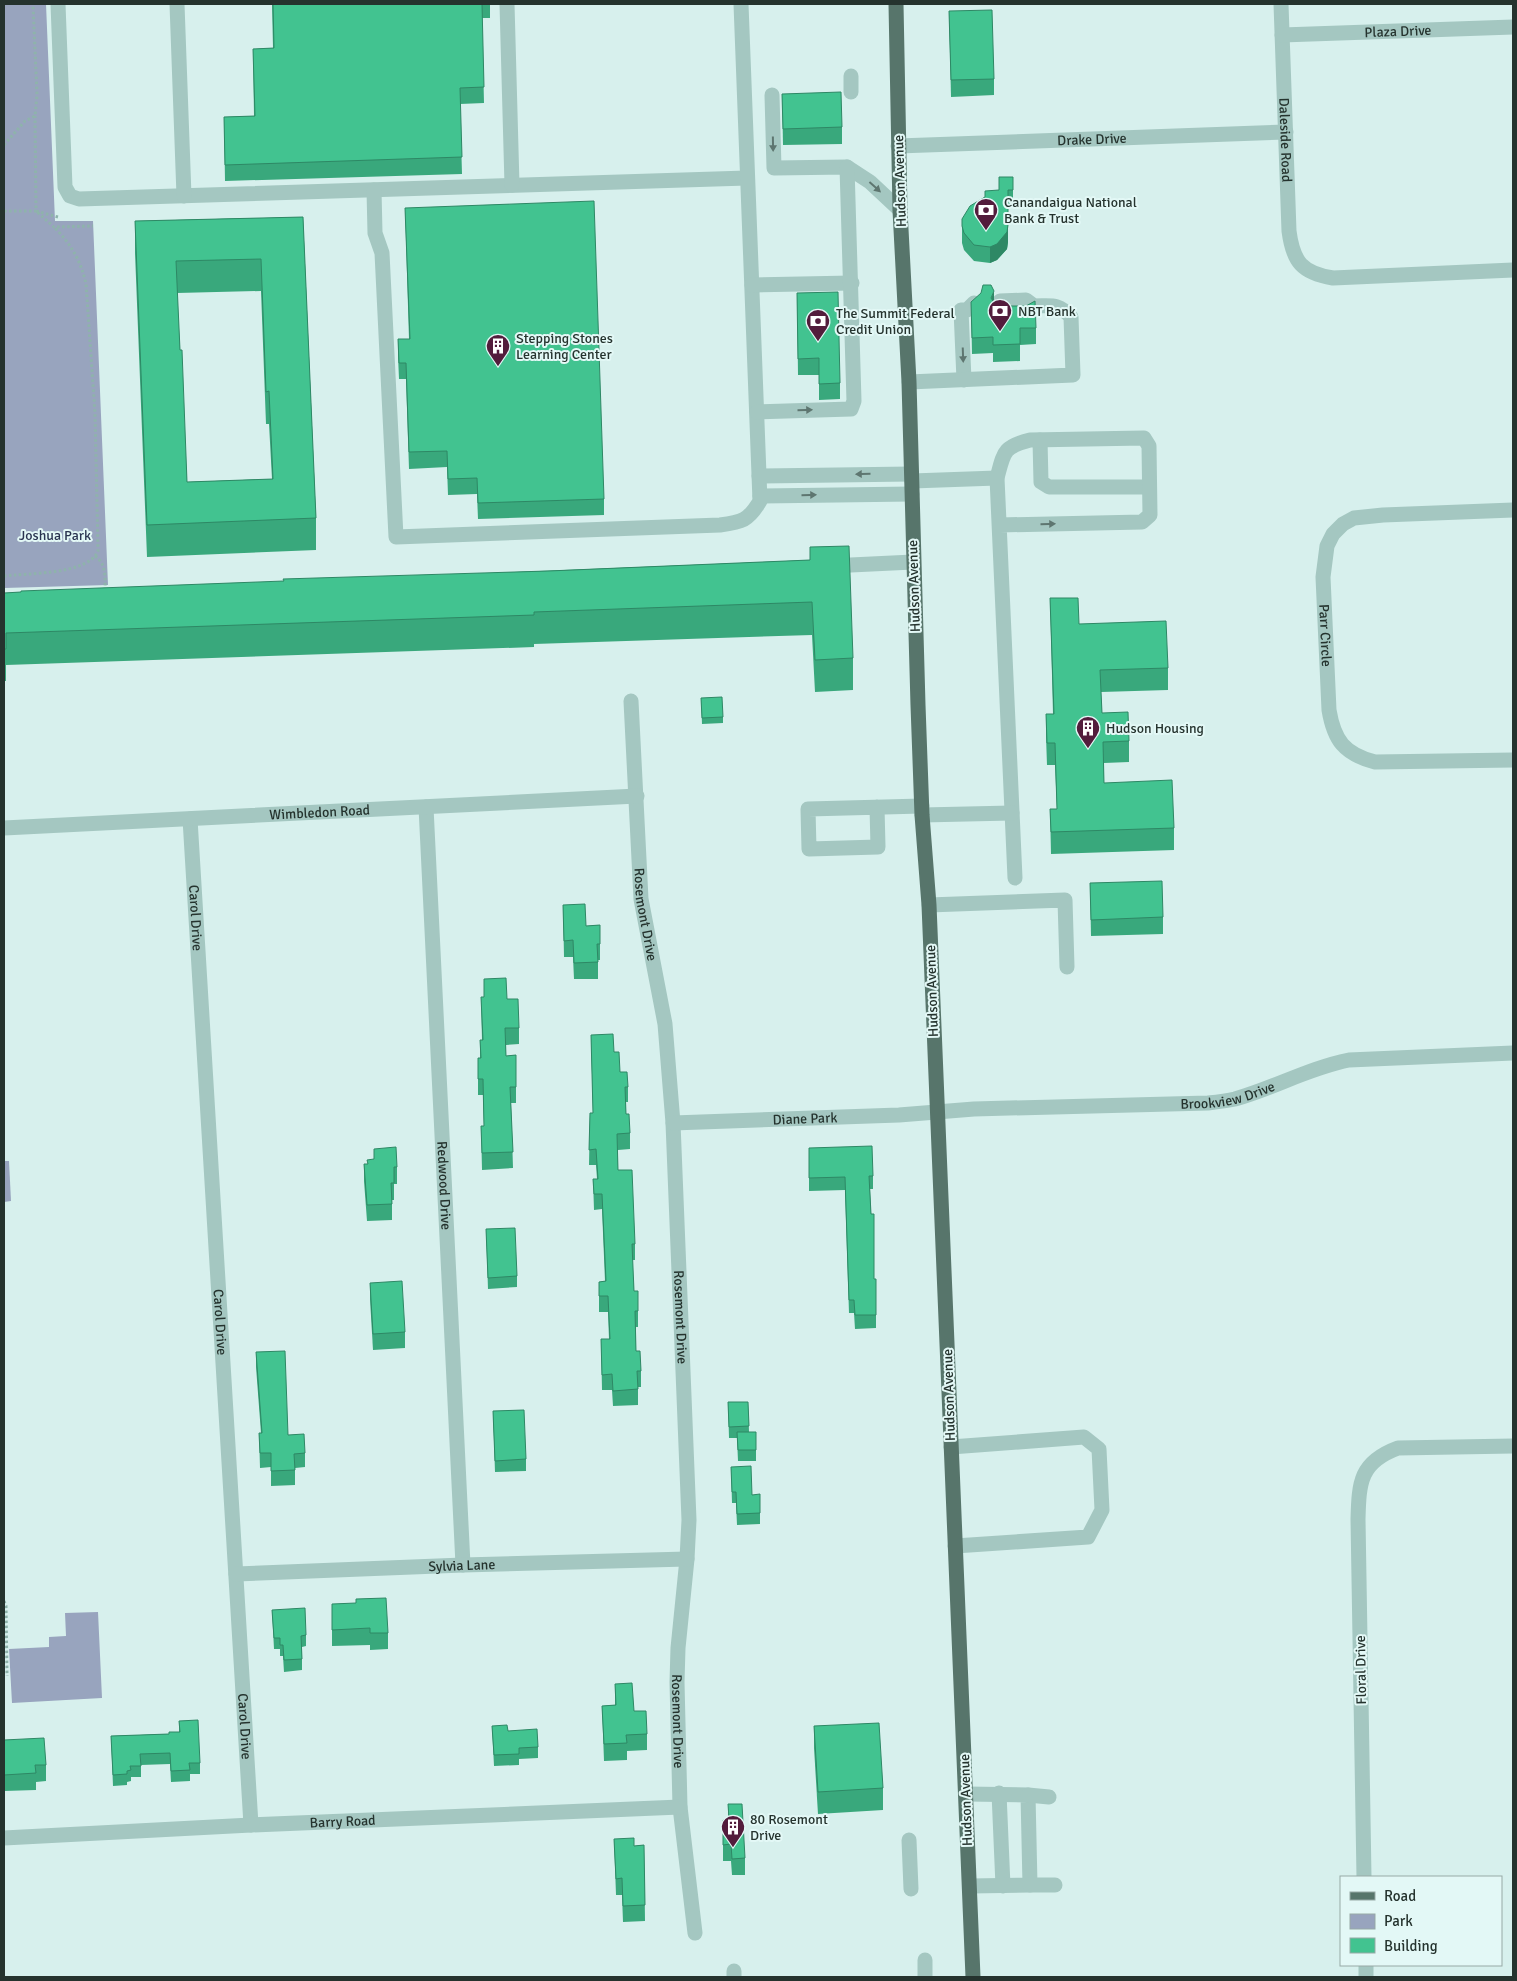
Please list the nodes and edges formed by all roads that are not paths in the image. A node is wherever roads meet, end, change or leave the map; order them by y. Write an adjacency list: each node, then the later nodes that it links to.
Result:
1 (58, 4): 18 (street)
2 (177, 4): 18 (street)
3 (507, 4): 16 (street)
4 (740, 4): 15 (street)
5 (896, 4): 13 (main road, Hudson Avenue)
6 (1281, 4): 8 (street, Daleside Road)
7 (1513, 26): 8 (street, Plaza Drive)
8 (1282, 35): 12 (street, Daleside Road)
9 (851, 76): 10 (street)
10 (851, 92)
11 (772, 95): 14 (street, one-way to 14)
12 (1286, 132): 13 (street, Drake Drive); 20 (street, Daleside Road)
13 (898, 146): 19 (main road, Hudson Avenue)
14 (847, 167): 19 (street, one-way to 19); 21 (street)
15 (748, 178): 16 (street); 22 (street)
16 (512, 186): 17 (street)
17 (374, 190): 18 (street); 33 (street)
18 (184, 196)
19 (900, 210): 26 (main road, Hudson Avenue)
20 (1513, 270)
21 (852, 283): 22 (street); 27 (street, one-way to 21)
22 (752, 285): 27 (street)
23 (1000, 308): 25 (street)
24 (972, 309): 25 (street, one-way to 25)
25 (964, 380): 26 (street)
26 (908, 382): 31 (main road, Hudson Avenue)
27 (756, 412): 29 (street)
28 (1040, 440): 30 (street); 32 (street); 32 (street)
29 (759, 476): 31 (street, one-way to 29); 33 (street)
30 (997, 478): 31 (street); 35 (street)
31 (912, 483): 33 (street, one-way to 31); 36 (main road, Hudson Avenue)
32 (1149, 486): 35 (street, one-way to 32)
33 (760, 496)
34 (1513, 510): 39 (street, Parr Circle)
35 (1000, 525): 44 (street)
36 (913, 562): 37 (street); 43 (main road, Hudson Avenue)
37 (818, 566)
38 (631, 701): 40 (street, Rosemont Drive)
39 (1513, 760)
40 (637, 796): 41 (street, Wimbledon Road); 52 (street, Rosemont Drive)
41 (426, 807): 45 (street, Wimbledon Road); 57 (street, Redwood Drive)
42 (877, 807): 42 (street); 43 (street)
43 (922, 810): 44 (street); 48 (main road, Hudson Avenue)
44 (1012, 813): 47 (street)
45 (190, 819): 46 (street, Wimbledon Road); 58 (street, Carol Drive)
46 (4, 828)
47 (1014, 878)
48 (929, 905): 49 (street); 51 (main road, Hudson Avenue)
49 (1067, 967)
50 (1513, 1053): 51 (street, Brookview Drive)
51 (937, 1111): 52 (street, Diane Park); 54 (main road, Hudson Avenue)
52 (673, 1123): 56 (street, Rosemont Drive)
53 (1513, 1446): 67 (street, Floral Drive)
54 (951, 1447): 55 (main road, Hudson Avenue); 55 (street)
55 (955, 1546): 60 (main road, Hudson Avenue)
56 (688, 1558): 57 (street, Sylvia Lane); 63 (street, Rosemont Drive)
57 (463, 1565): 58 (street, Sylvia Lane)
58 (236, 1574): 64 (street, Carol Drive)
59 (999, 1793): 60 (street); 61 (street); 71 (street)
60 (966, 1794): 70 (main road, Hudson Avenue)
61 (1028, 1795): 62 (street); 68 (street)
62 (1049, 1797)
63 (680, 1807): 64 (street, Barry Road); 73 (street, Rosemont Drive)
64 (251, 1825): 65 (street, Barry Road)
65 (4, 1838)
66 (908, 1840): 72 (street)
67 (1364, 1876)
68 (1030, 1885): 69 (street); 71 (street)
69 (1055, 1885)
70 (970, 1886): 71 (street); 76 (main road, Hudson Avenue)
71 (1003, 1886)
72 (911, 1889)
73 (695, 1933)
74 (925, 1960): 75 (street)
75 (925, 1977)
76 (974, 1977)

